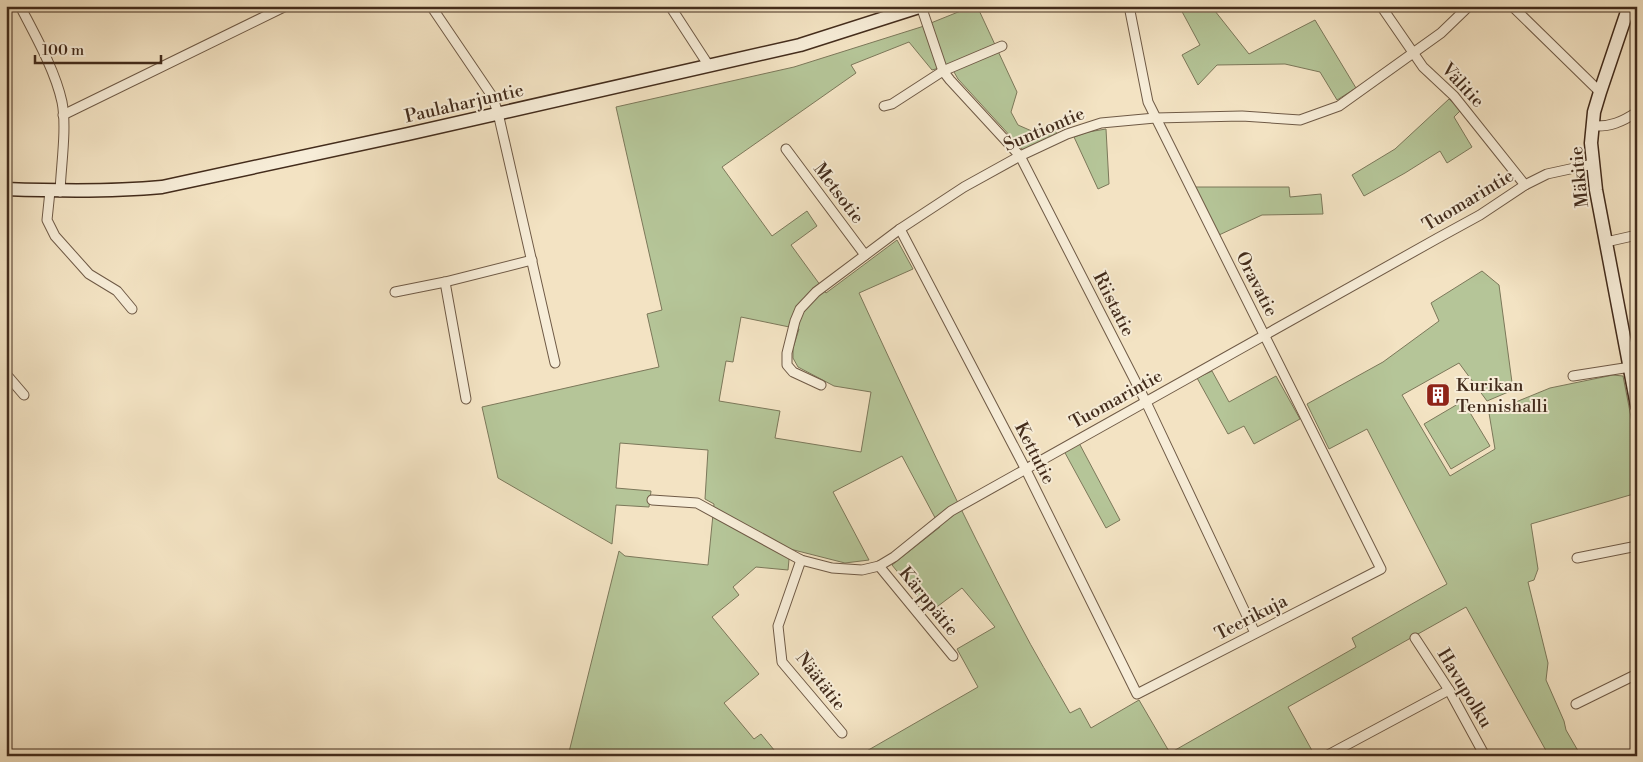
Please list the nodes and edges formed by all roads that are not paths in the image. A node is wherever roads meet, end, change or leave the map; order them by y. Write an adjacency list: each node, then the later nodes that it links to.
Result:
1 (20, 6): 19 (street)
2 (286, 6): 19 (street)
3 (431, 6): 18 (street)
4 (670, 6): 13 (street)
5 (922, 6): 13 (main road, Paulaharjuntie); 14 (street, Riistatie)
6 (1129, 6): 20 (street, Oravatie)
7 (1381, 6): 12 (street, Välitie)
8 (1469, 6): 12 (street, Suntiontie)
9 (1512, 6): 15 (street)
10 (1629, 6): 15 (main road, Mäkitie)
11 (1002, 46): 14 (street)
12 (1414, 54): 20 (street, Suntiontie); 25 (street, Välitie)
13 (709, 66): 18 (main road, Paulaharjuntie)
14 (943, 71): 16 (street); 23 (street, Riistatie)
15 (1600, 92): 21 (main road, Mäkitie)
16 (884, 106)
17 (1637, 112): 21 (street)
18 (498, 113): 27 (main road, Paulaharjuntie); 32 (street)
19 (63, 115): 27 (street)
20 (1155, 118): 23 (street, Suntiontie); 36 (street, Oravatie)
21 (1593, 126): 24 (main road, Mäkitie)
22 (786, 150): 31 (street, Metsotie)
23 (1020, 156): 28 (street, Suntiontie); 44 (street, Riistatie)
24 (1592, 164): 25 (street, Tuomarintie); 30 (main road, Mäkitie)
25 (1525, 184): 36 (street, Tuomarintie)
26 (6, 189): 27 (main road, Paulaharjuntie)
27 (55, 191): 35 (street)
28 (900, 230): 31 (street, Suntiontie); 46 (street, Kettutie)
29 (1637, 235): 30 (street)
30 (1606, 242): 38 (main road, Mäkitie)
31 (865, 255): 41 (street, Suntiontie)
32 (532, 260): 33 (street); 37 (street)
33 (445, 282): 34 (street); 43 (street)
34 (395, 292)
35 (132, 309)
36 (1265, 336): 44 (street, Tuomarintie); 52 (street, Oravatie)
37 (555, 363)
38 (1633, 367): 40 (street); 45 (main road, Mäkitie)
39 (6, 374): 42 (street)
40 (1572, 376)
41 (821, 385)
42 (24, 395)
43 (466, 399)
44 (1146, 402): 46 (street, Tuomarintie); 53 (street, Riistatie)
45 (1637, 406)
46 (1025, 468): 51 (street, Tuomarintie); 58 (street, Kettutie)
47 (652, 500): 50 (street, Tuomarintie)
48 (1637, 546): 49 (street)
49 (1577, 558)
50 (801, 560): 51 (street, Tuomarintie); 60 (street, Näätätie)
51 (879, 566): 55 (street, Kärppätie)
52 (1381, 569): 53 (street, Teerikuja)
53 (1255, 633): 58 (street, Teerikuja)
54 (1415, 638): 57 (street, Havupolku)
55 (953, 656)
56 (1637, 674): 59 (street)
57 (1449, 690): 61 (street); 62 (street, Havupolku)
58 (1137, 694)
59 (1576, 704)
60 (842, 733)
61 (1326, 756)
62 (1486, 756)

